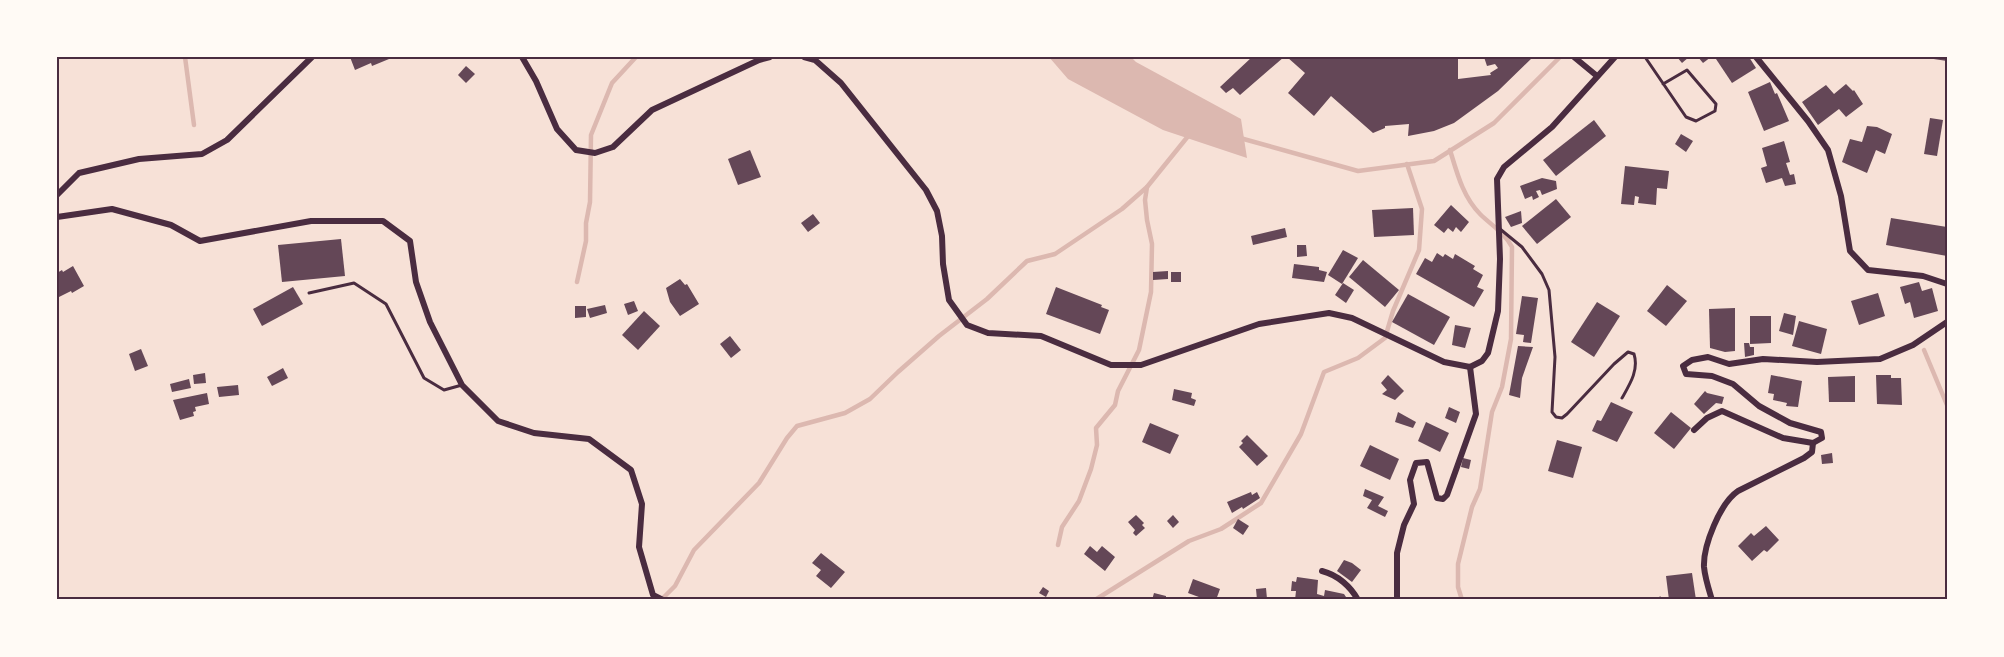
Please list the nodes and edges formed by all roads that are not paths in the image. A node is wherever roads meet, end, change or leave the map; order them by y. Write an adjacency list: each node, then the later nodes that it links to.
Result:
1 (312, 57): 9 (street)
2 (522, 57): 3 (street)
3 (770, 57)
4 (804, 57): 15 (street)
5 (1574, 57): 8 (street)
6 (1616, 57): 8 (street)
7 (1756, 57): 12 (street)
8 (1598, 76): 11 (street)
9 (57, 195)
10 (57, 217): 16 (street)
11 (1499, 228): 15 (street); 17 (lane)
12 (1947, 284)
13 (309, 293): 16 (lane)
14 (1947, 322): 19 (street)
15 (1470, 367): 23 (street)
16 (462, 385): 21 (street)
17 (1622, 398)
18 (1694, 430): 19 (street)
19 (1813, 443): 24 (street)
20 (1323, 571): 22 (street)
21 (663, 600)
22 (1358, 600)
23 (1397, 600)
24 (1712, 600)

